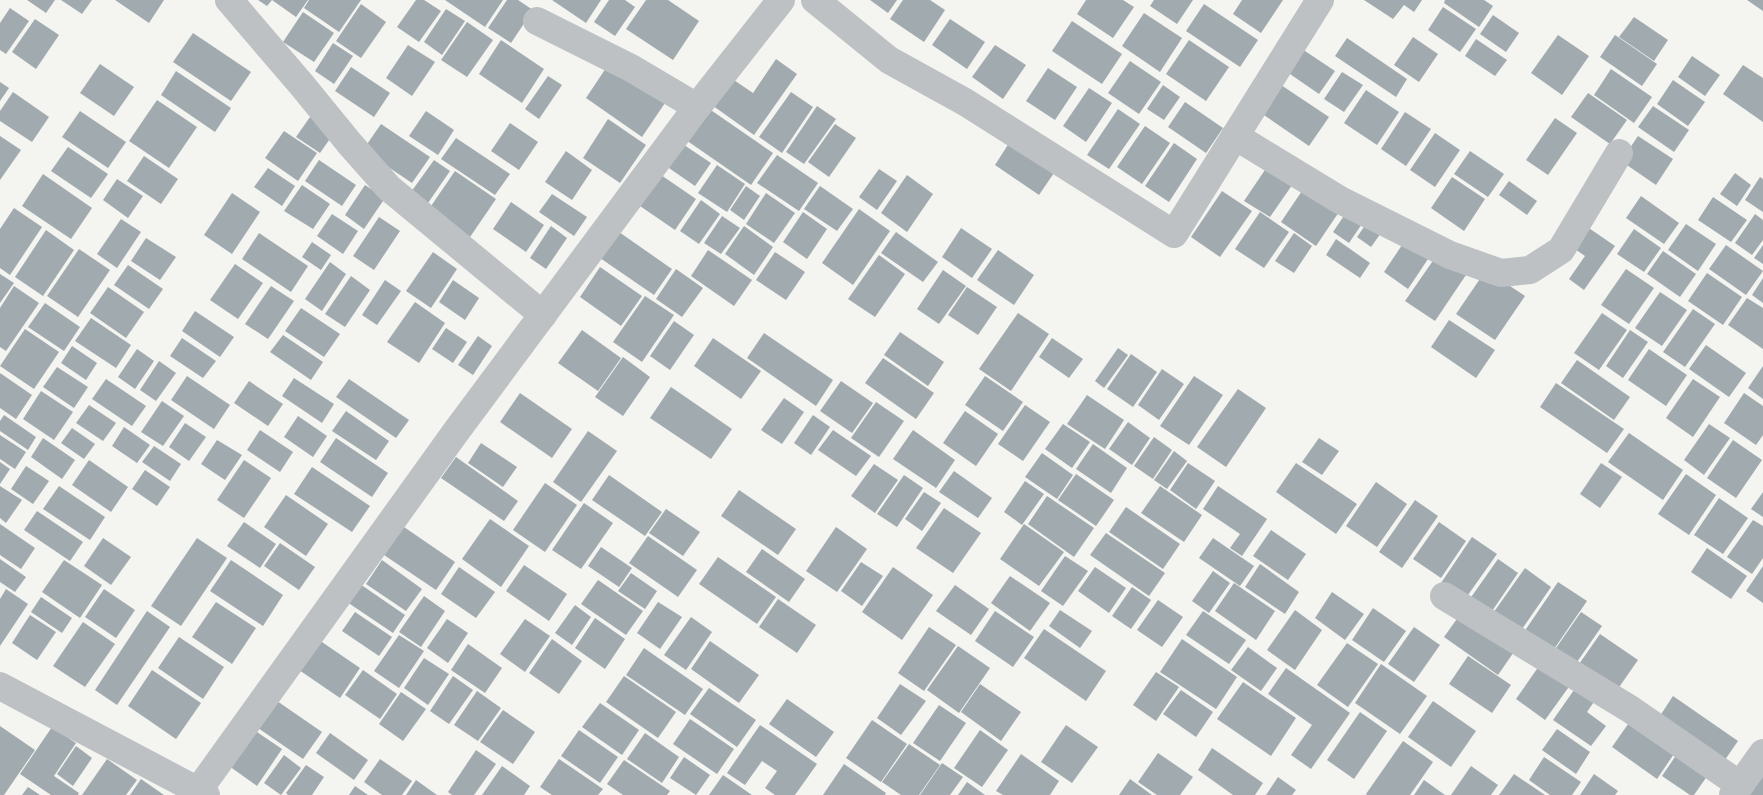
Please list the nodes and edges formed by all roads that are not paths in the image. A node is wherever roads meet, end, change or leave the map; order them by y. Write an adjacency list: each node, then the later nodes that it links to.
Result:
1 (229, 0): 9 (street)
2 (781, 0): 6 (street)
3 (815, 0): 7 (street)
4 (1320, 0): 7 (street)
5 (537, 21): 6 (street)
6 (697, 107): 9 (street)
7 (1235, 136): 8 (street)
8 (1619, 153)
9 (543, 315): 14 (street)
10 (1444, 596): 13 (street)
11 (0, 686): 14 (street)
12 (1763, 753): 13 (street)
13 (1736, 790)
14 (200, 794)

